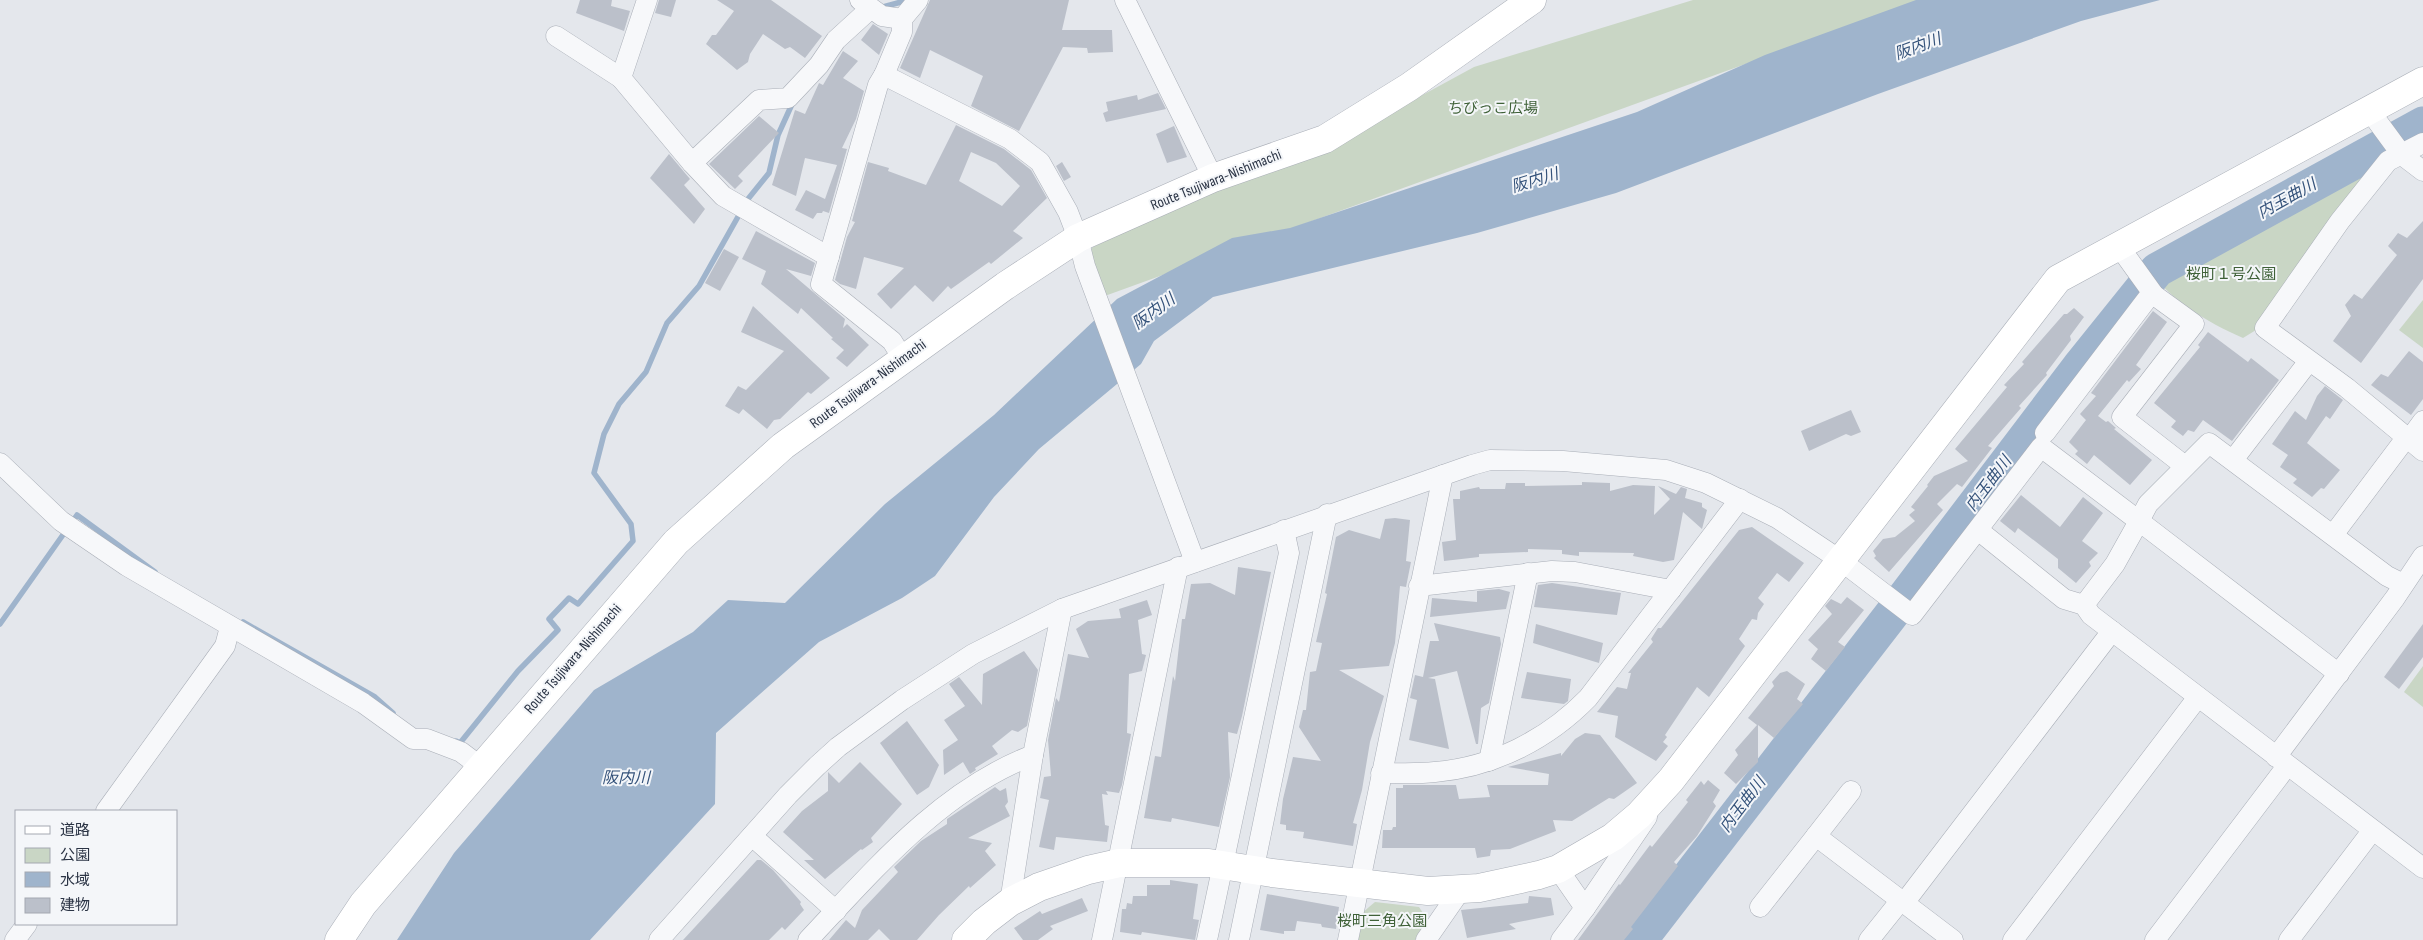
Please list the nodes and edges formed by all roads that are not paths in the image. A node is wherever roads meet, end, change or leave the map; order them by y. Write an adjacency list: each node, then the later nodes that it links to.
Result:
1 (647, 0): 9 (street)
2 (918, 0): 6 (street)
3 (1125, 0): 16 (street)
4 (1532, 0): 16 (street, Route Tsujiwara-Nishimachi)
5 (871, 9): 6 (street); 14 (street)
6 (902, 19): 8 (street)
7 (556, 36): 9 (street)
8 (884, 75): 17 (street); 19 (street)
9 (621, 78): 14 (street)
10 (2423, 81): 11 (street)
11 (2377, 120): 13 (street); 18 (street)
12 (2423, 143): 13 (street)
13 (2401, 155): 15 (street); 22 (street)
14 (692, 163): 19 (street)
15 (2423, 171)
16 (1213, 178): 17 (street, Route Tsujiwara-Nishimachi)
17 (1078, 238): 21 (street, Route Tsujiwara-Nishimachi); 38 (street)
18 (2118, 245): 20 (street); 37 (street)
19 (828, 257): 21 (street)
20 (2154, 295): 24 (street); 28 (street)
21 (903, 359): 52 (street, Route Tsujiwara-Nishimachi)
22 (2310, 361): 25 (street); 26 (street)
23 (2423, 421): 25 (street)
24 (2045, 432)
25 (2412, 443): 35 (street)
26 (2233, 460): 28 (street); 35 (street)
27 (0, 462): 45 (street)
28 (2185, 466): 32 (street)
29 (1443, 475): 30 (street); 31 (street); 41 (street)
30 (1740, 499): 37 (street); 42 (street)
31 (1327, 514): 33 (street); 64 (street)
32 (2139, 521): 34 (street); 43 (street); 47 (street)
33 (1284, 530): 38 (street); 61 (street)
34 (1978, 530): 37 (street); 43 (street)
35 (2333, 535): 40 (street)
36 (2423, 556): 40 (street)
37 (1840, 560): 54 (street)
38 (1186, 564): 44 (street); 60 (street)
39 (1528, 573): 41 (street); 42 (street); 50 (street)
40 (2403, 584): 47 (street)
41 (1419, 586): 53 (street)
42 (1672, 590): 50 (street)
43 (2084, 605): 46 (street)
44 (1062, 609): 49 (street); 58 (street)
45 (230, 628): 52 (street); 56 (street)
46 (2112, 631): 48 (street); 68 (street)
47 (2339, 674): 51 (street)
48 (2198, 696): 51 (street); 86 (street)
49 (1033, 755): 67 (street); 71 (street)
50 (1489, 761): 53 (street)
51 (2282, 761): 57 (street); 87 (street)
52 (480, 767): 74 (street, Route Tsujiwara-Nishimachi)
53 (1382, 773): 65 (street)
54 (1672, 780): 63 (street); 70 (street)
55 (1851, 791): 59 (street)
56 (107, 810)
57 (2372, 830): 62 (street); 88 (street)
58 (752, 836): 71 (street); 75 (street)
59 (1816, 836): 68 (street); 69 (street)
60 (1119, 863): 61 (street); 67 (street); 78 (street)
61 (1223, 864): 64 (street); 79 (street)
62 (2423, 868)
63 (1558, 869): 66 (street); 70 (street)
64 (1253, 870): 65 (street); 80 (street)
65 (1359, 884): 66 (street); 81 (street)
66 (1460, 890): 82 (street)
67 (1010, 902): 77 (street)
68 (1902, 902): 84 (street); 85 (street)
69 (1760, 907)
70 (1585, 908): 83 (street)
71 (836, 911): 76 (street)
72 (26, 925): 73 (street)
73 (15, 940)
74 (339, 940)
75 (659, 940)
76 (808, 940)
77 (966, 940)
78 (1102, 940)
79 (1207, 940)
80 (1239, 940)
81 (1348, 940)
82 (1426, 940)
83 (1561, 940)
84 (1869, 940)
85 (1954, 940)
86 (2013, 940)
87 (2155, 940)
88 (2289, 940)

